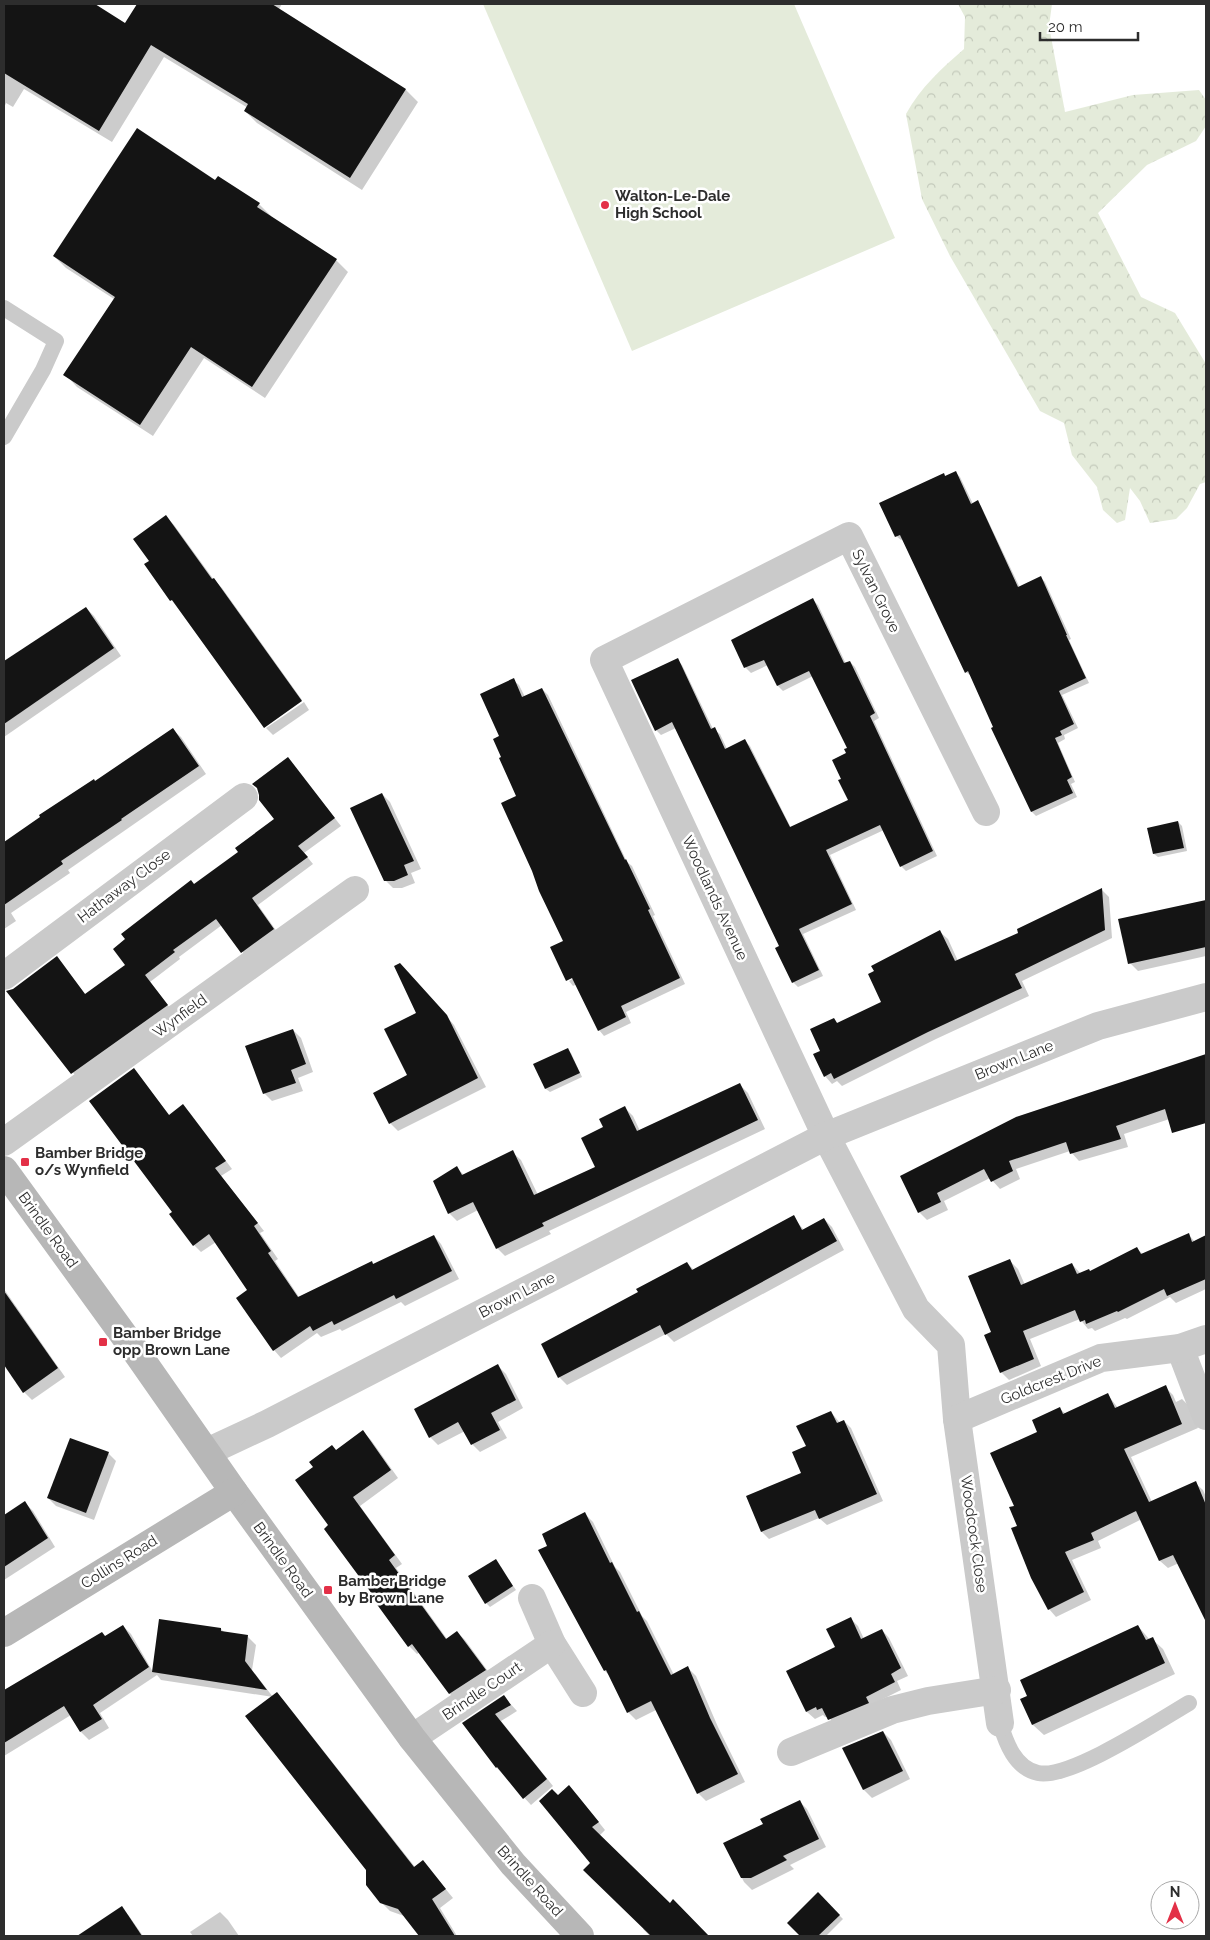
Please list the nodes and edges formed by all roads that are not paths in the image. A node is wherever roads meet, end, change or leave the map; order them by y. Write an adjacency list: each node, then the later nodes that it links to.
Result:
1 (4, 308): 2 (lane)
2 (4, 437)
3 (604, 660): 5 (street, Sylvan Grove); 9 (street, Woodlands Avenue)
4 (244, 797): 7 (street, Hathaway Close)
5 (986, 812)
6 (355, 890): 10 (street, Wynfield)
7 (4, 976)
8 (1206, 997): 9 (street, Brown Lane)
9 (826, 1136): 15 (street, Woodcock Close); 16 (street, Brown Lane)
10 (4, 1142)
11 (4, 1170): 16 (street, Brindle Road)
12 (1206, 1339): 13 (street, Goldcrest Drive)
13 (1180, 1348): 14 (street); 15 (street, Goldcrest Drive)
14 (1206, 1416)
15 (957, 1419): 21 (street, Woodcock Close)
16 (207, 1452): 17 (street, Brindle Road)
17 (234, 1492): 19 (street, Collins Road); 25 (street, Brindle Road)
18 (532, 1598): 20 (street)
19 (4, 1633)
20 (552, 1644): 22 (street); 25 (street, Brindle Court)
21 (997, 1690): 24 (street, Woodcock Close); 26 (street)
22 (582, 1693)
23 (1189, 1702): 24 (lane)
24 (1000, 1723)
25 (412, 1738): 27 (street, Brindle Road)
26 (791, 1752)
27 (580, 1936)

